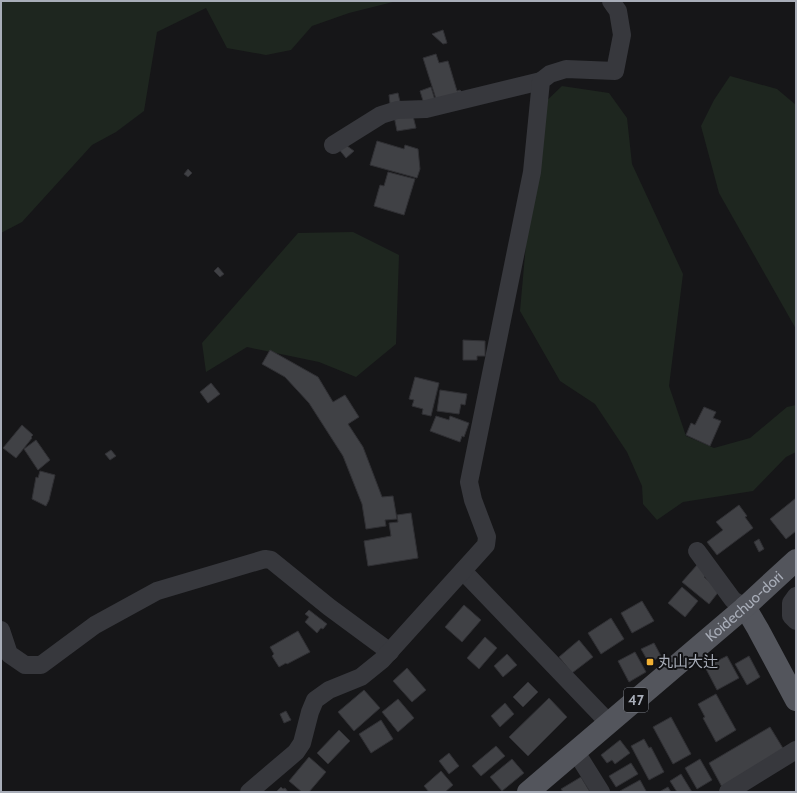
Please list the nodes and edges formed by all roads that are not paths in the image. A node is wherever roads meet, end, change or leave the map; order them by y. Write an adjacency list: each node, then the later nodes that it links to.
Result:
1 (611, 1): 2 (street)
2 (541, 81): 3 (street); 6 (street)
3 (333, 145)
4 (697, 552): 8 (street)
5 (796, 560): 8 (main road, Koidechuo-dori / 47)
6 (463, 571): 11 (street); 13 (street)
7 (796, 596): 9 (street)
8 (744, 607): 12 (main road); 13 (main road, Koidechuo-dori / 47)
9 (796, 621)
10 (1, 630): 11 (street)
11 (390, 652): 16 (street)
12 (796, 700)
13 (610, 723): 15 (main road, Koidechuo-dori / 47)
14 (796, 750): 19 (street)
15 (576, 752): 17 (main road, Koidechuo-dori / 47); 18 (street)
16 (249, 792)
17 (528, 792)
18 (601, 792)
19 (728, 792)

